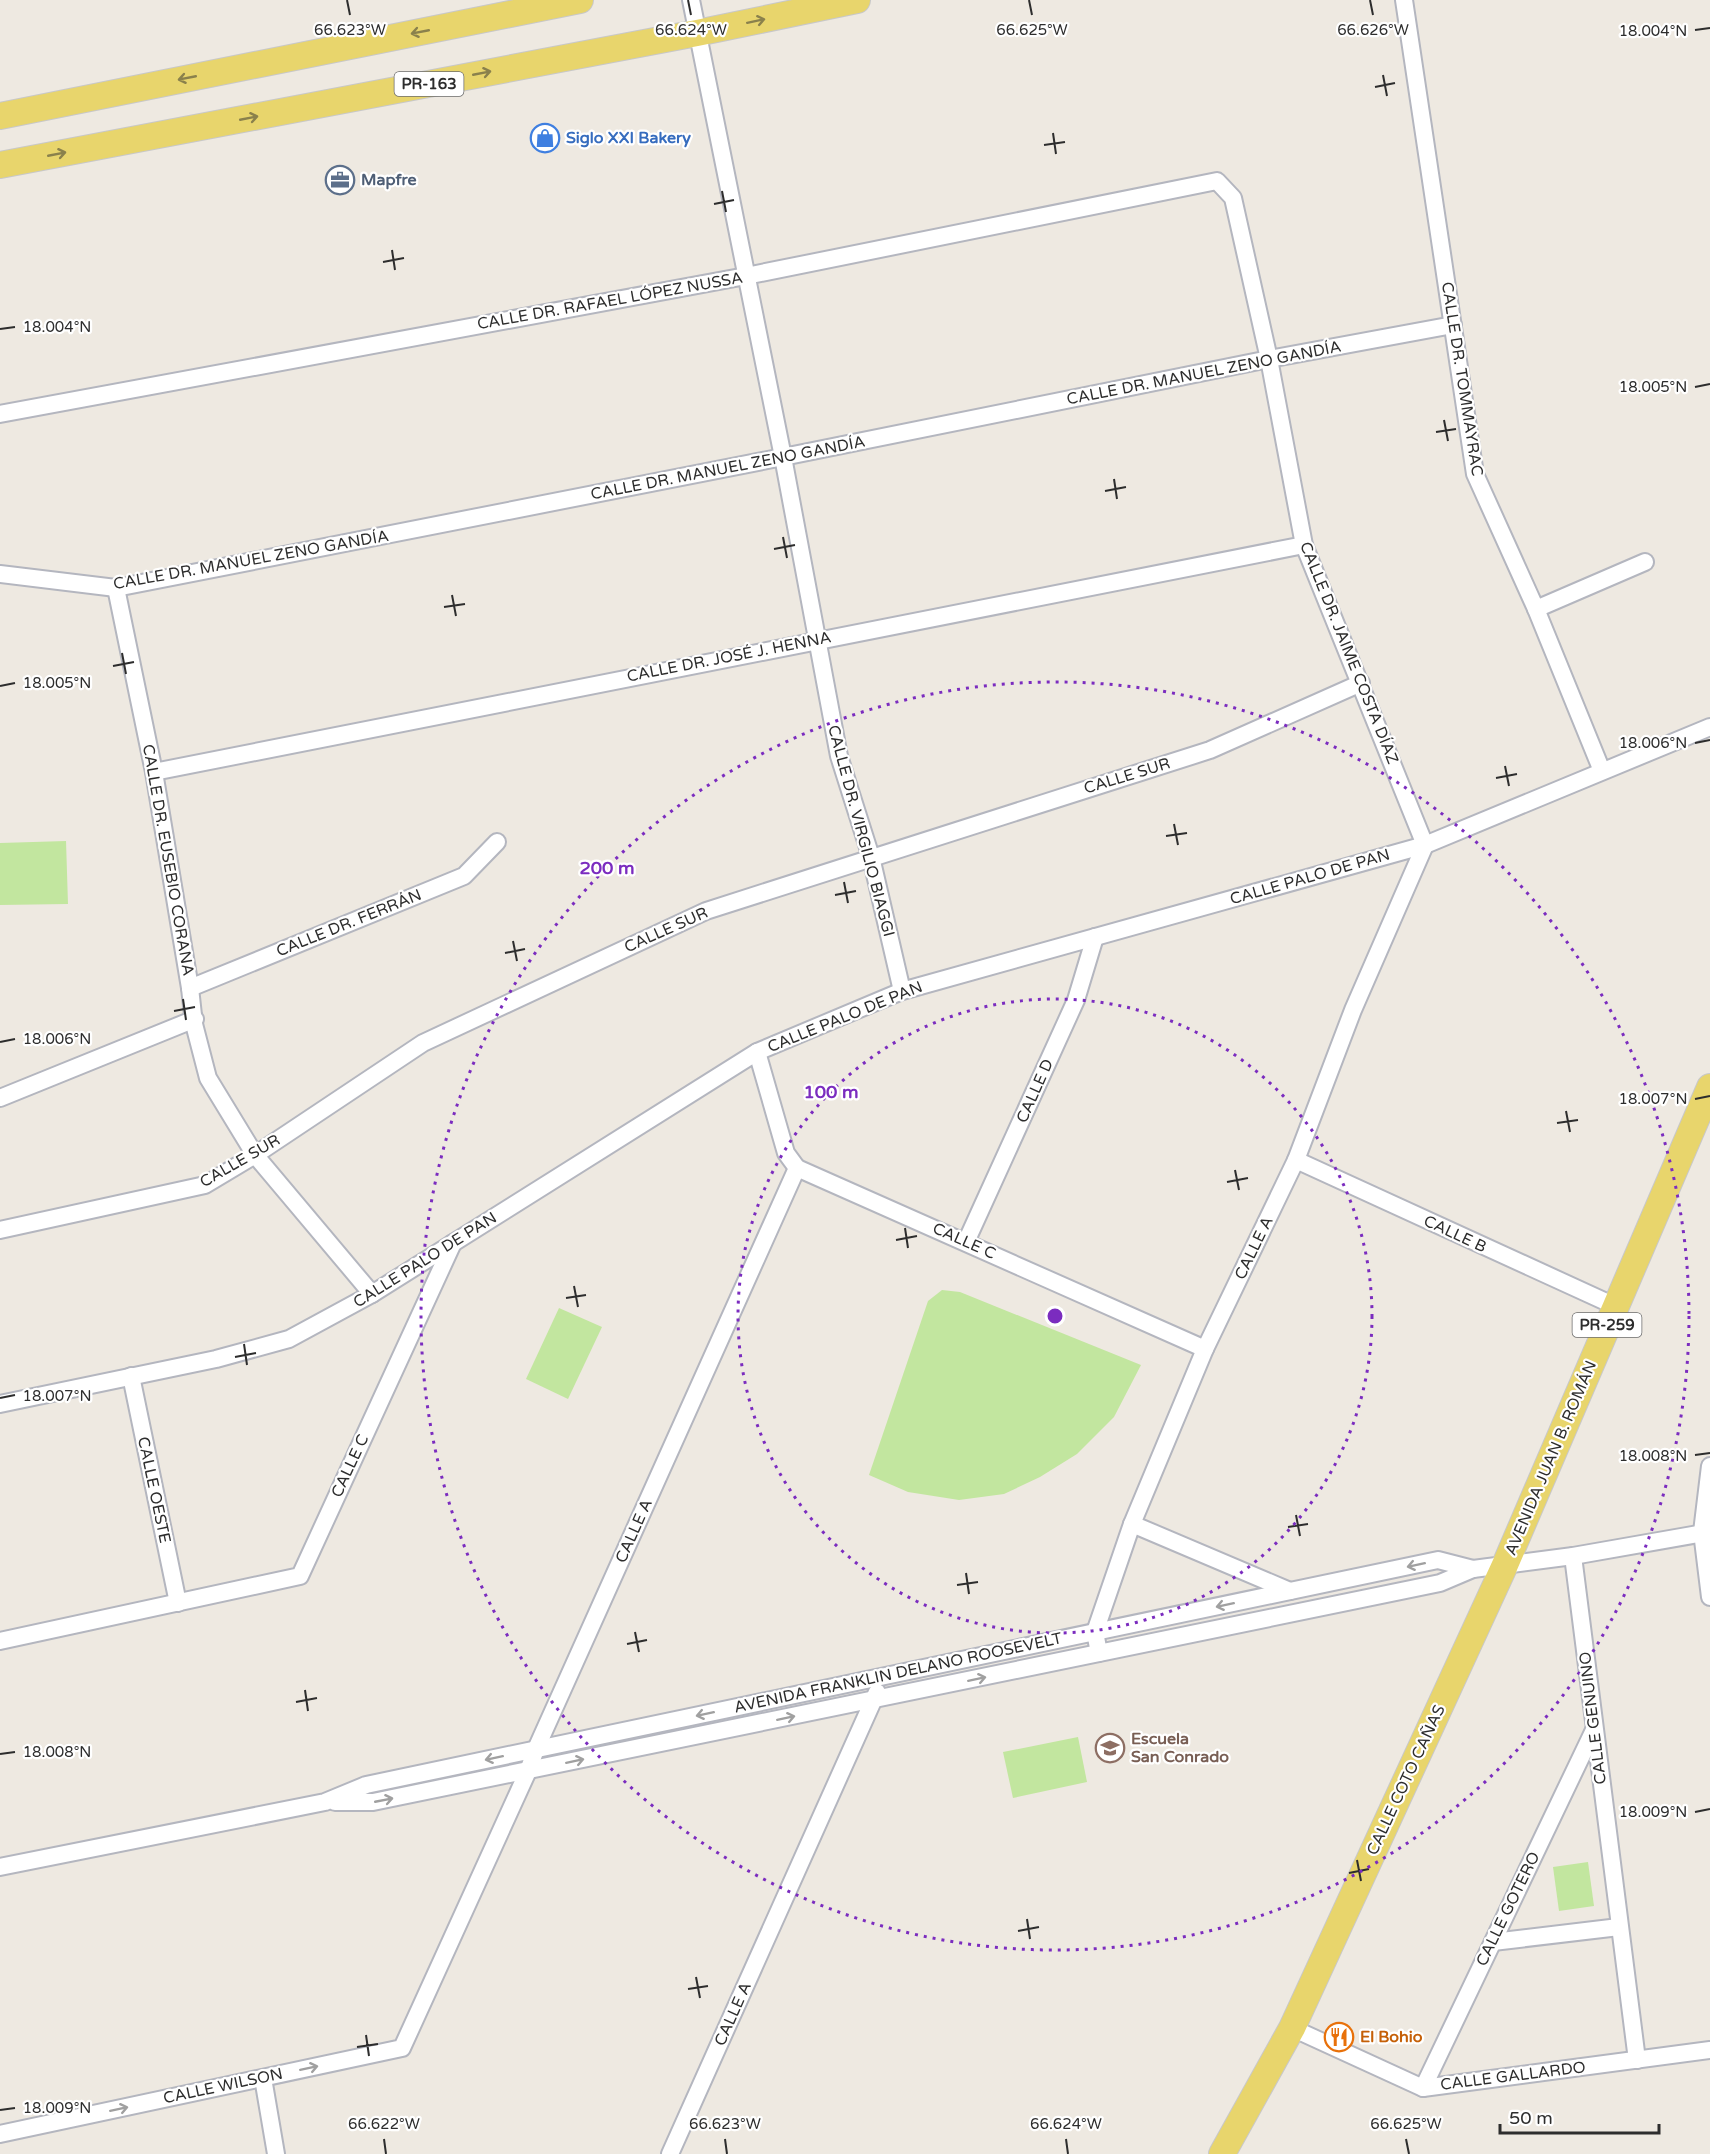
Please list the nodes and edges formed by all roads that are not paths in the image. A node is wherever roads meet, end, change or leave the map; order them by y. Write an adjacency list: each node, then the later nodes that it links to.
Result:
1 (580, 0): 6 (main road, one-way to 6)
2 (691, 0): 5 (street, CALLE DR. VIRGILIO BIAGGI)
3 (857, 0): 5 (main road, PR-163, one-way to 3)
4 (1404, 0): 10 (street, CALLE DR. TOMMAYRAC)
5 (697, 33): 7 (main road, PR-163, one-way to 5); 9 (street, CALLE DR. VIRGILIO BIAGGI)
6 (0, 116)
7 (0, 165)
8 (1218, 181): 9 (street, CALLE DR. RAFAEL LÓPEZ NUSSA); 11 (street, CALLE DR. JAIME COSTA DÍAZ)
9 (746, 276): 12 (street, CALLE DR. RAFAEL LÓPEZ NUSSA); 13 (street, CALLE DR. VIRGILIO BIAGGI)
10 (1454, 325): 11 (street, CALLE DR. MANUEL ZENO GANDÍA); 18 (street, CALLE DR. TOMMAYRAC)
11 (1269, 359): 13 (street, CALLE DR. MANUEL ZENO GANDÍA); 14 (street, CALLE DR. JAIME COSTA DÍAZ)
12 (0, 414)
13 (783, 457): 17 (street, CALLE DR. MANUEL ZENO GANDÍA); 19 (street, CALLE DR. VIRGILIO BIAGGI)
14 (1304, 545): 19 (street, CALLE DR. JOSÉ J. HENNA); 20 (street, CALLE DR. JAIME COSTA DÍAZ)
15 (1645, 562): 18 (street)
16 (0, 574): 17 (street, CALLE DR. MANUEL ZENO GANDÍA)
17 (116, 588): 23 (street, CALLE DR. EUSEBIO CORANA)
18 (1536, 609): 22 (street, CALLE DR. TOMMAYRAC)
19 (818, 640): 23 (street, CALLE DR. JOSÉ J. HENNA); 26 (street, CALLE DR. VIRGILIO BIAGGI)
20 (1360, 683): 25 (street, CALLE DR. JAIME COSTA DÍAZ); 26 (street, CALLE SUR)
21 (1710, 726): 22 (street, CALLE PALO DE PAN)
22 (1602, 771): 25 (street, CALLE PALO DE PAN)
23 (154, 772): 28 (street, CALLE DR. EUSEBIO CORANA)
24 (496, 842): 28 (street, CALLE DR. FERRÁN)
25 (1425, 845): 27 (street, CALLE PALO DE PAN); 35 (street, CALLE A)
26 (871, 857): 29 (street, CALLE DR. VIRGILIO BIAGGI); 34 (street, CALLE SUR)
27 (1095, 937): 29 (street, CALLE PALO DE PAN); 38 (street, CALLE D)
28 (190, 988): 30 (street, CALLE DR. EUSEBIO CORANA)
29 (902, 991): 31 (street, CALLE PALO DE PAN)
30 (195, 1019): 33 (street); 34 (street, CALLE DR. EUSEBIO CORANA)
31 (757, 1052): 36 (street); 39 (street, CALLE PALO DE PAN)
32 (1710, 1087): 41 (main road, AVENIDA JUAN B. ROMÁN / PR-259)
33 (0, 1098)
34 (255, 1155): 37 (street, CALLE SUR); 40 (street, CALLE DR. EUSEBIO CORANA)
35 (1296, 1160): 41 (street, CALLE B); 42 (street, CALLE A)
36 (797, 1168): 38 (street, CALLE C); 60 (street, CALLE A)
37 (0, 1230)
38 (966, 1242): 42 (street, CALLE C)
39 (453, 1243): 40 (street, CALLE PALO DE PAN); 53 (street, CALLE C)
40 (372, 1293): 43 (street, CALLE PALO DE PAN)
41 (1615, 1306): 49 (main road, AVENIDA JUAN B. ROMÁN / PR-259)
42 (1205, 1349): 46 (street, CALLE A)
43 (131, 1376): 44 (street, CALLE PALO DE PAN); 53 (street, CALLE OESTE)
44 (0, 1404)
45 (1710, 1466): 47 (street)
46 (1132, 1524): 51 (street); 54 (street, CALLE A)
47 (1706, 1532): 48 (street, AVENIDA FRANKLIN DELANO ROOSEVELT); 52 (street)
48 (1573, 1556): 49 (street, AVENIDA FRANKLIN DELANO ROOSEVELT); 59 (street, CALLE GENUINO)
49 (1506, 1565): 50 (street, AVENIDA FRANKLIN DELANO ROOSEVELT); 67 (main road, CALLE COTO CAÑAS / PR-259)
50 (1473, 1569): 51 (street, AVENIDA FRANKLIN DELANO ROOSEVELT, one-way to 51); 56 (street, AVENIDA FRANKLIN DELANO ROOSEVELT)
51 (1290, 1591): 54 (street, AVENIDA FRANKLIN DELANO ROOSEVELT, one-way to 54)
52 (1710, 1597)
53 (178, 1603): 55 (street)
54 (1095, 1632): 56 (street, CALLE A); 57 (street, AVENIDA FRANKLIN DELANO ROOSEVELT)
55 (0, 1641)
56 (1099, 1653): 58 (street, AVENIDA FRANKLIN DELANO ROOSEVELT, one-way to 56)
57 (882, 1677): 58 (street, CALLE A); 60 (street, AVENIDA FRANKLIN DELANO ROOSEVELT, one-way to 60)
58 (874, 1700): 61 (street, AVENIDA FRANKLIN DELANO ROOSEVELT, one-way to 58); 74 (street, CALLE A)
59 (1594, 1730): 64 (street, CALLE GENUINO); 65 (street, CALLE GOTERO)
60 (536, 1749): 61 (street, CALLE A); 62 (street, AVENIDA FRANKLIN DELANO ROOSEVELT, one-way to 62)
61 (528, 1771): 62 (street, AVENIDA FRANKLIN DELANO ROOSEVELT, one-way to 61); 66 (street, CALLE A)
62 (325, 1802): 63 (street, AVENIDA FRANKLIN DELANO ROOSEVELT)
63 (0, 1867)
64 (1619, 1927): 65 (street); 69 (street, CALLE GENUINO)
65 (1492, 1942): 71 (street, CALLE GOTERO)
66 (421, 2006): 70 (street, CALLE WILSON, one-way to 66)
67 (1292, 2028): 71 (street, CALLE GALLARDO); 75 (main road, CALLE COTO CAÑAS / PR-259)
68 (1710, 2050): 69 (street, CALLE GALLARDO)
69 (1637, 2060): 71 (street, CALLE GALLARDO)
70 (263, 2078): 72 (street, CALLE WILSON, one-way to 70); 73 (street)
71 (1423, 2088)
72 (0, 2134)
73 (276, 2154)
74 (670, 2154)
75 (1222, 2154)

